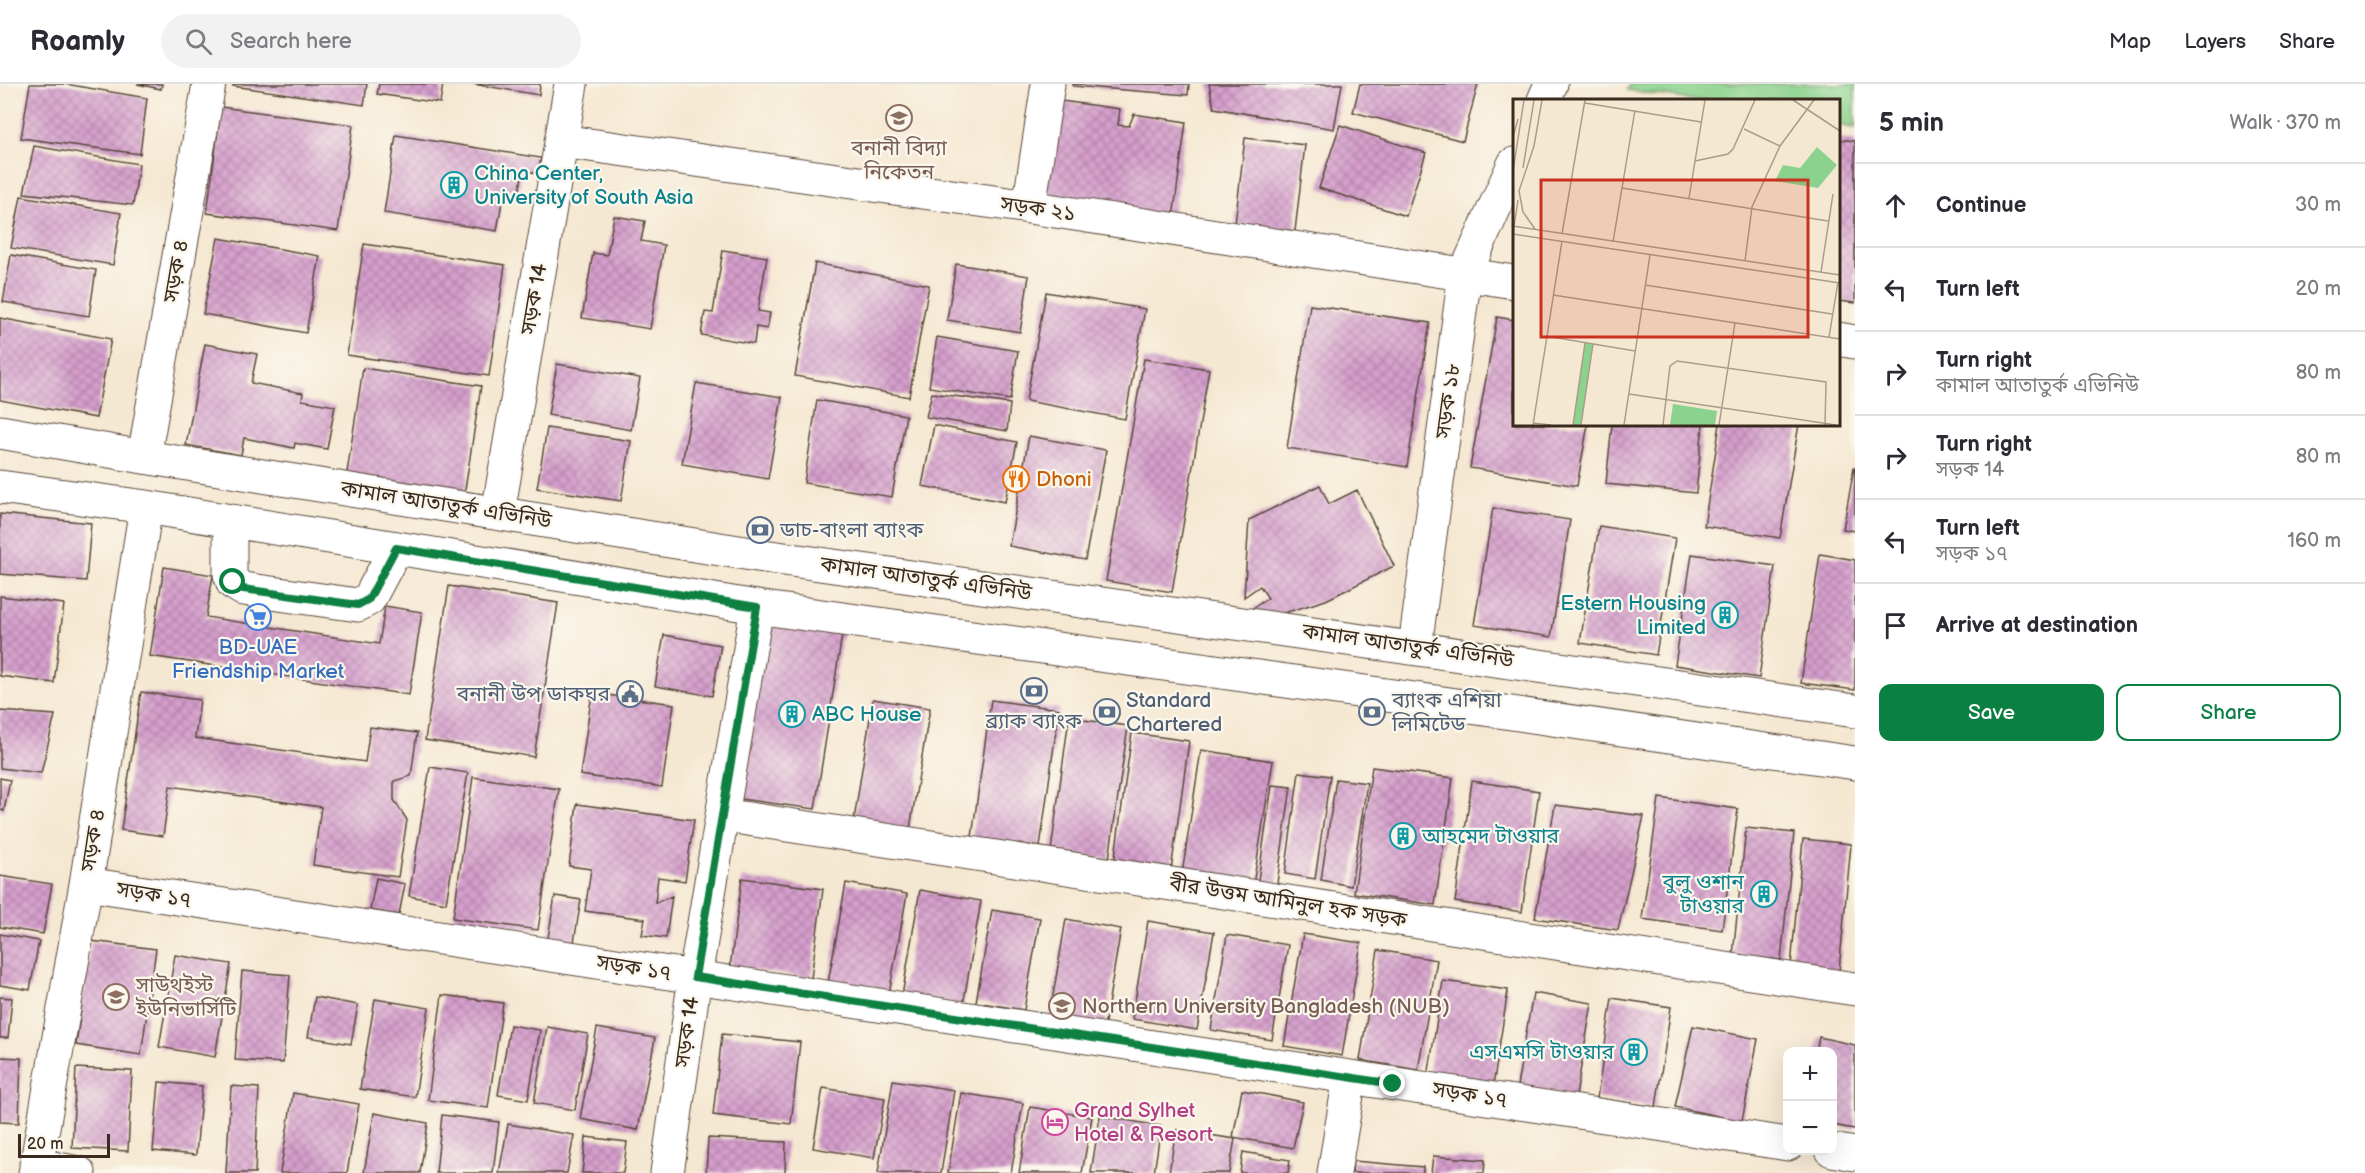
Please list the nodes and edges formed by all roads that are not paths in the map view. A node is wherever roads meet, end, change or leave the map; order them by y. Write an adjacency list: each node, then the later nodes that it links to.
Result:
1 (209, 84): 14 (street, সড়ক ৪)
2 (571, 84): 6 (street, সড়ক 14)
3 (1048, 84): 8 (street)
4 (1551, 84): 5 (street)
5 (1544, 99)
6 (561, 141): 8 (street, সড়ক ২১); 17 (street, সড়ক 14)
7 (1513, 168): 9 (street, সড়ক ১৮)
8 (1029, 207): 9 (street, সড়ক ২১)
9 (1465, 274): 10 (street, সড়ক ২১); 21 (street, সড়ক ১৮)
10 (1513, 282)
11 (1840, 339): 12 (street)
12 (1855, 342)
13 (0, 432): 14 (street, কামাল আতাতুর্ক এভিনিউ)
14 (144, 457): 17 (street, কামাল আতাতুর্ক এভিনিউ)
15 (0, 487): 16 (street)
16 (146, 507): 18 (street); 25 (street, সড়ক ৪)
17 (498, 513): 21 (street, কামাল আতাতুর্ক এভিনিউ)
18 (230, 521): 19 (street); 19 (street)
19 (396, 548): 20 (street)
20 (757, 607): 23 (street); 24 (street, সড়ক 14)
21 (1415, 647): 22 (street, কামাল আতাতুর্ক এভিনিউ)
22 (1855, 711)
23 (1855, 763)
24 (722, 815): 26 (street, সড়ক 14); 27 (street, বীর উত্তম আমিনুল হক সড়ক)
25 (86, 884): 26 (street, সড়ক ১৭); 32 (street, সড়ক ৪)
26 (695, 977): 28 (street, সড়ক ১৭); 34 (street, সড়ক 14)
27 (1855, 989)
28 (1350, 1077): 29 (street, সড়ক ১৭); 35 (street)
29 (1783, 1143)
30 (1837, 1151): 31 (street)
31 (1855, 1154)
32 (36, 1169): 33 (street)
33 (79, 1173)
34 (667, 1173)
35 (1334, 1173)

